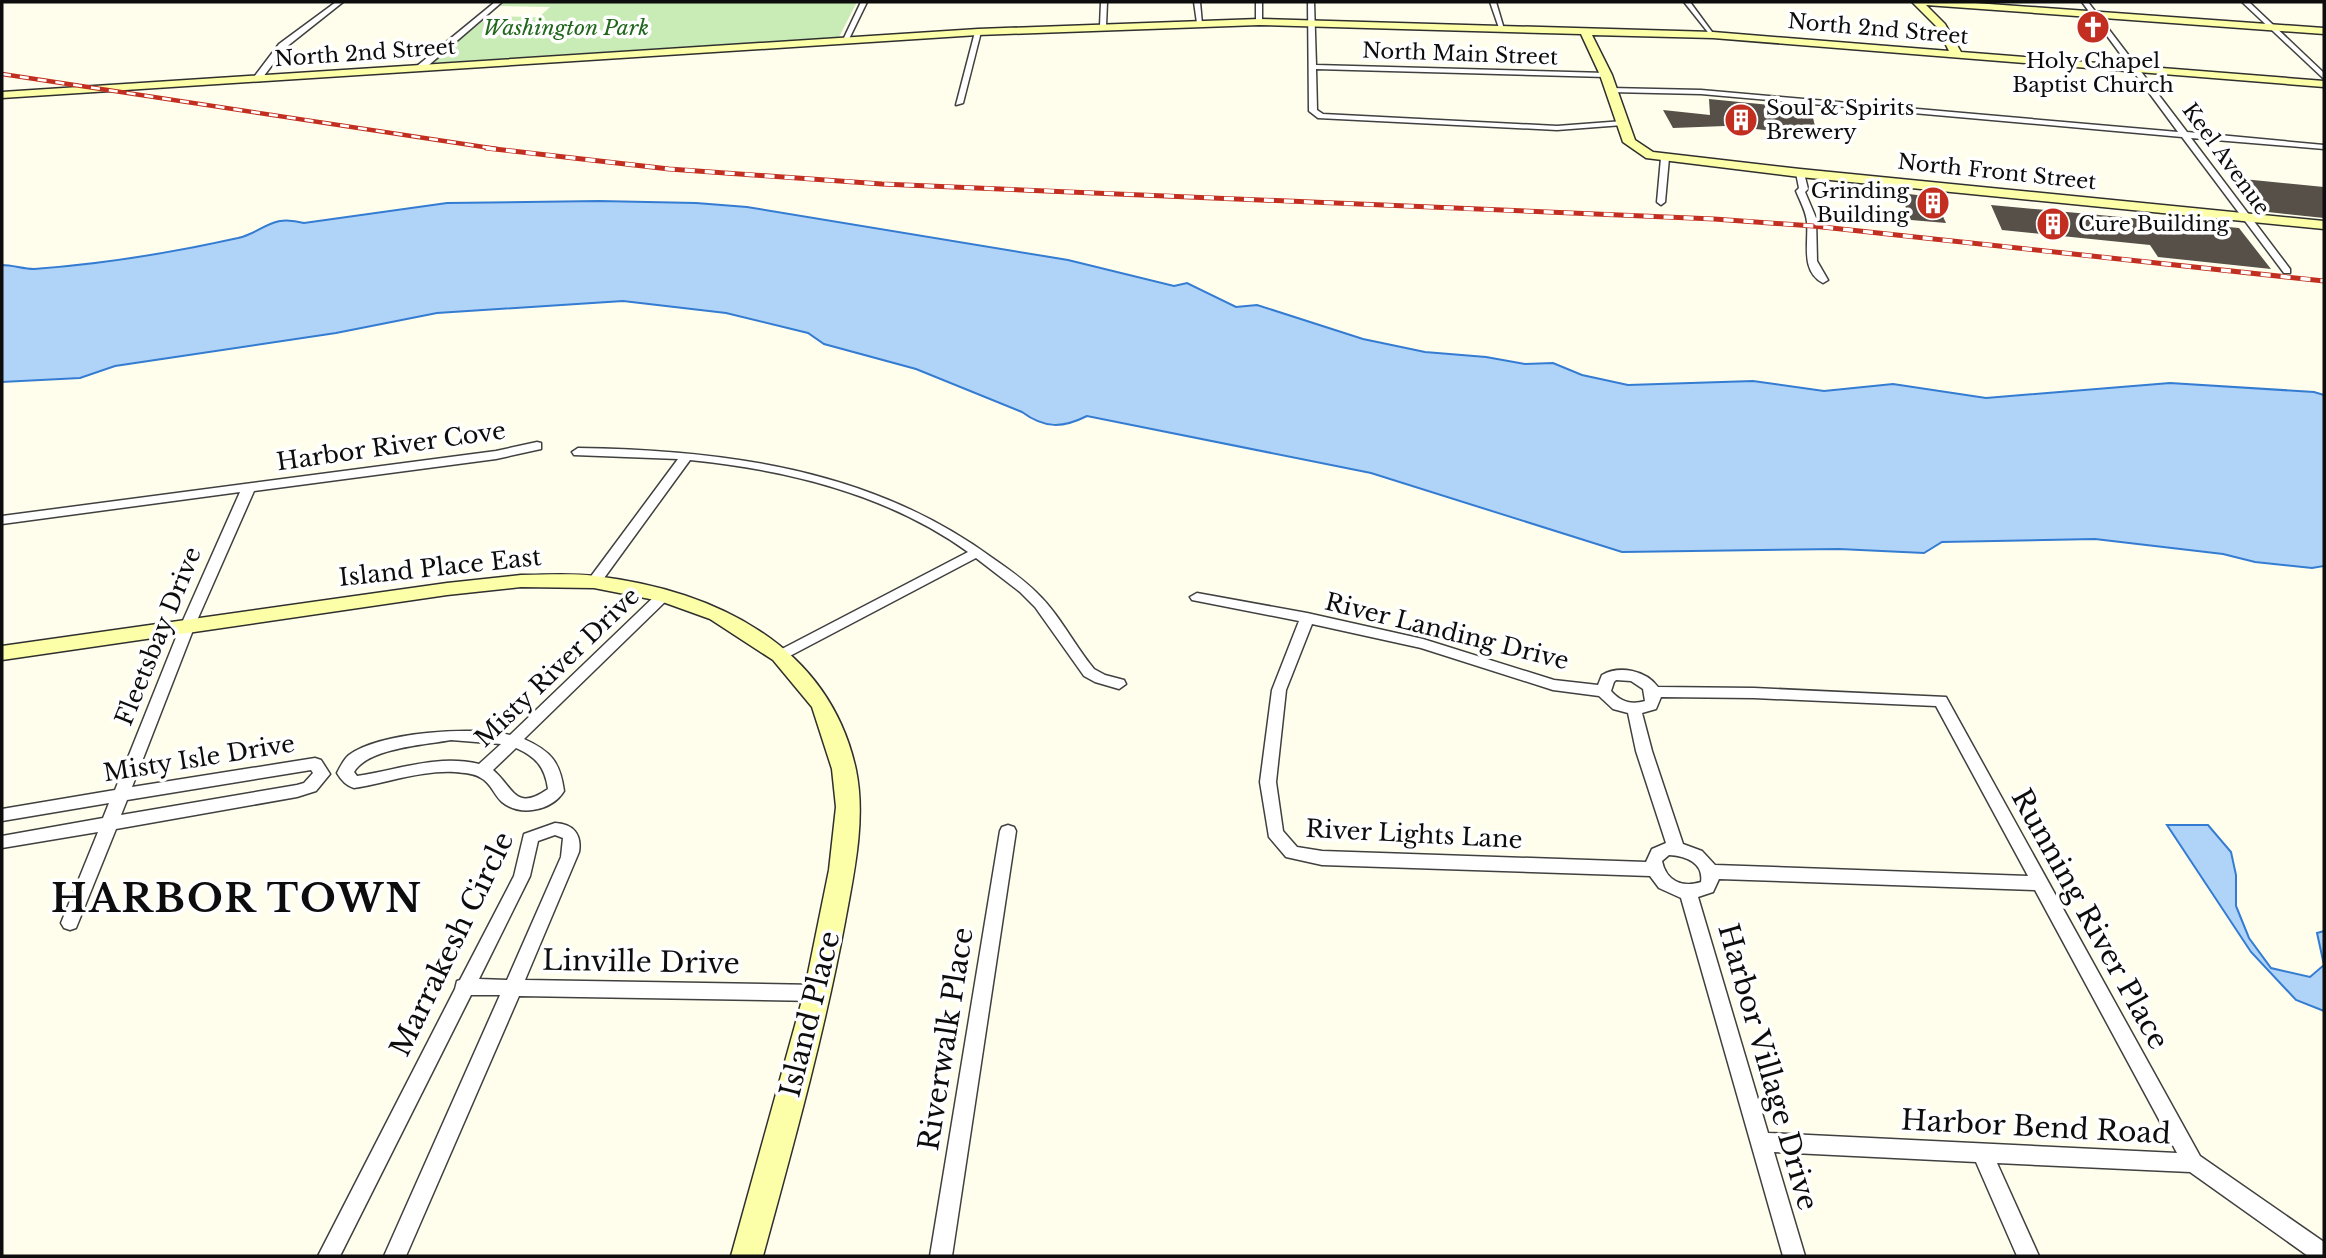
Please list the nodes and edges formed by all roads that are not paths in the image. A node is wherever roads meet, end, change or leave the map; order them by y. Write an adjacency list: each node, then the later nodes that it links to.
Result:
1 (340, 2): 32 (street)
2 (499, 2): 27 (street)
3 (864, 2): 25 (street)
4 (1104, 2): 18 (street)
5 (1197, 2): 16 (street)
6 (1259, 2): 15 (street)
7 (1311, 2): 17 (street)
8 (1493, 2): 20 (street)
9 (1687, 2): 24 (street)
10 (1917, 2): 26 (main road)
11 (1923, 2): 14 (main road)
12 (2085, 2): 14 (street, Keel Avenue)
13 (2245, 2): 19 (street)
14 (2095, 15): 19 (main road); 29 (street, Keel Avenue)
15 (1259, 22): 16 (main road, North 2nd Street); 17 (main road, North 2nd Street)
16 (1200, 23): 18 (main road, North 2nd Street)
17 (1311, 23): 20 (main road, North 2nd Street); 28 (street)
18 (1103, 26): 22 (main road, North 2nd Street)
19 (2271, 27): 23 (main road); 31 (street)
20 (1502, 28): 21 (main road, North 2nd Street)
21 (1584, 30): 24 (main road, North 2nd Street); 30 (main road, North Front Street)
22 (978, 32): 25 (main road, North 2nd Street); 36 (street)
23 (2324, 32)
24 (1713, 35): 26 (main road, North 2nd Street)
25 (844, 41): 27 (main road, North 2nd Street)
26 (1957, 55): 29 (main road, North 2nd Street)
27 (419, 68): 32 (main road, North 2nd Street)
28 (1312, 68): 30 (street, North Main Street); 37 (street)
29 (2136, 69): 33 (main road, North 2nd Street); 38 (street, Keel Avenue)
30 (1606, 75): 34 (main road, North Front Street)
31 (2324, 77)
32 (257, 79): 35 (main road, North 2nd Street)
33 (2324, 83)
34 (1610, 90): 37 (main road, North Front Street); 38 (street)
35 (2, 95)
36 (959, 103)
37 (1623, 123): 40 (main road, North Front Street)
38 (2187, 136): 39 (street); 43 (street, Keel Avenue)
39 (2324, 147)
40 (1665, 158): 41 (main road, North Front Street); 42 (street)
41 (1800, 173): 43 (main road, North Front Street); 46 (street)
42 (1661, 202)
43 (2246, 218): 44 (main road, North Front Street); 45 (street, Keel Avenue)
44 (2324, 225)
45 (2287, 271)
46 (1823, 280)
47 (537, 446): 50 (street, Harbor River Cove)
48 (578, 452): 49 (street)
49 (687, 456): 52 (street); 53 (street)
50 (249, 487): 51 (street, Harbor River Cove); 57 (street, Fleetsbay Drive)
51 (2, 520)
52 (978, 552): 59 (street); 60 (street)
53 (594, 582): 54 (main road, Island Place East); 57 (main road, Island Place East)
54 (664, 595): 59 (main road, Island Place East); 64 (street, Misty River Drive)
55 (1197, 597): 56 (street, River Landing Drive)
56 (1307, 618): 61 (street, River Landing Drive); 73 (street, River Lights Lane)
57 (187, 625): 58 (main road, Island Place East); 67 (street, Fleetsbay Drive)
58 (2, 653)
59 (781, 655): 65 (main road, Island Place East)
60 (1119, 684)
61 (1604, 691): 62 (street); 63 (street, River Landing Drive)
62 (1654, 692): 63 (street); 75 (street, Running River Place)
63 (1634, 709): 72 (street)
64 (515, 741): 66 (street, Misty River Drive); 66 (street); 66 (street)
65 (844, 769): 80 (main road, Island Place)
66 (482, 771)
67 (121, 796): 68 (street, Misty Isle Drive); 69 (street, Fleetsbay Drive); 69 (street, Misty Isle Drive)
68 (2, 816)
69 (110, 824): 71 (street, Misty Isle Drive); 77 (street, Fleetsbay Drive)
70 (1008, 831): 88 (street, Riverwalk Place)
71 (2, 842)
72 (1676, 849): 73 (street); 74 (street)
73 (1654, 869): 76 (street)
74 (1711, 872): 75 (street); 76 (street)
75 (2041, 883): 83 (street, Running River Place)
76 (1688, 893): 81 (street, Harbor Village Drive)
77 (70, 923)
78 (463, 987): 79 (street, Linville Drive); 79 (street, Marrakesh Circle); 85 (street, Marrakesh Circle)
79 (515, 988): 80 (street, Linville Drive); 86 (street, Marrakesh Circle)
80 (818, 993): 87 (main road, Island Place)
81 (1759, 1142): 82 (street, Harbor Bend Road); 89 (street, Harbor Village Drive)
82 (1982, 1152): 83 (street, Harbor Bend Road); 90 (street)
83 (2193, 1163): 84 (street, Harbor Bend Road)
84 (2324, 1255)
85 (329, 1256)
86 (395, 1256)
87 (747, 1256)
88 (941, 1256)
89 (1794, 1256)
90 (2028, 1256)

